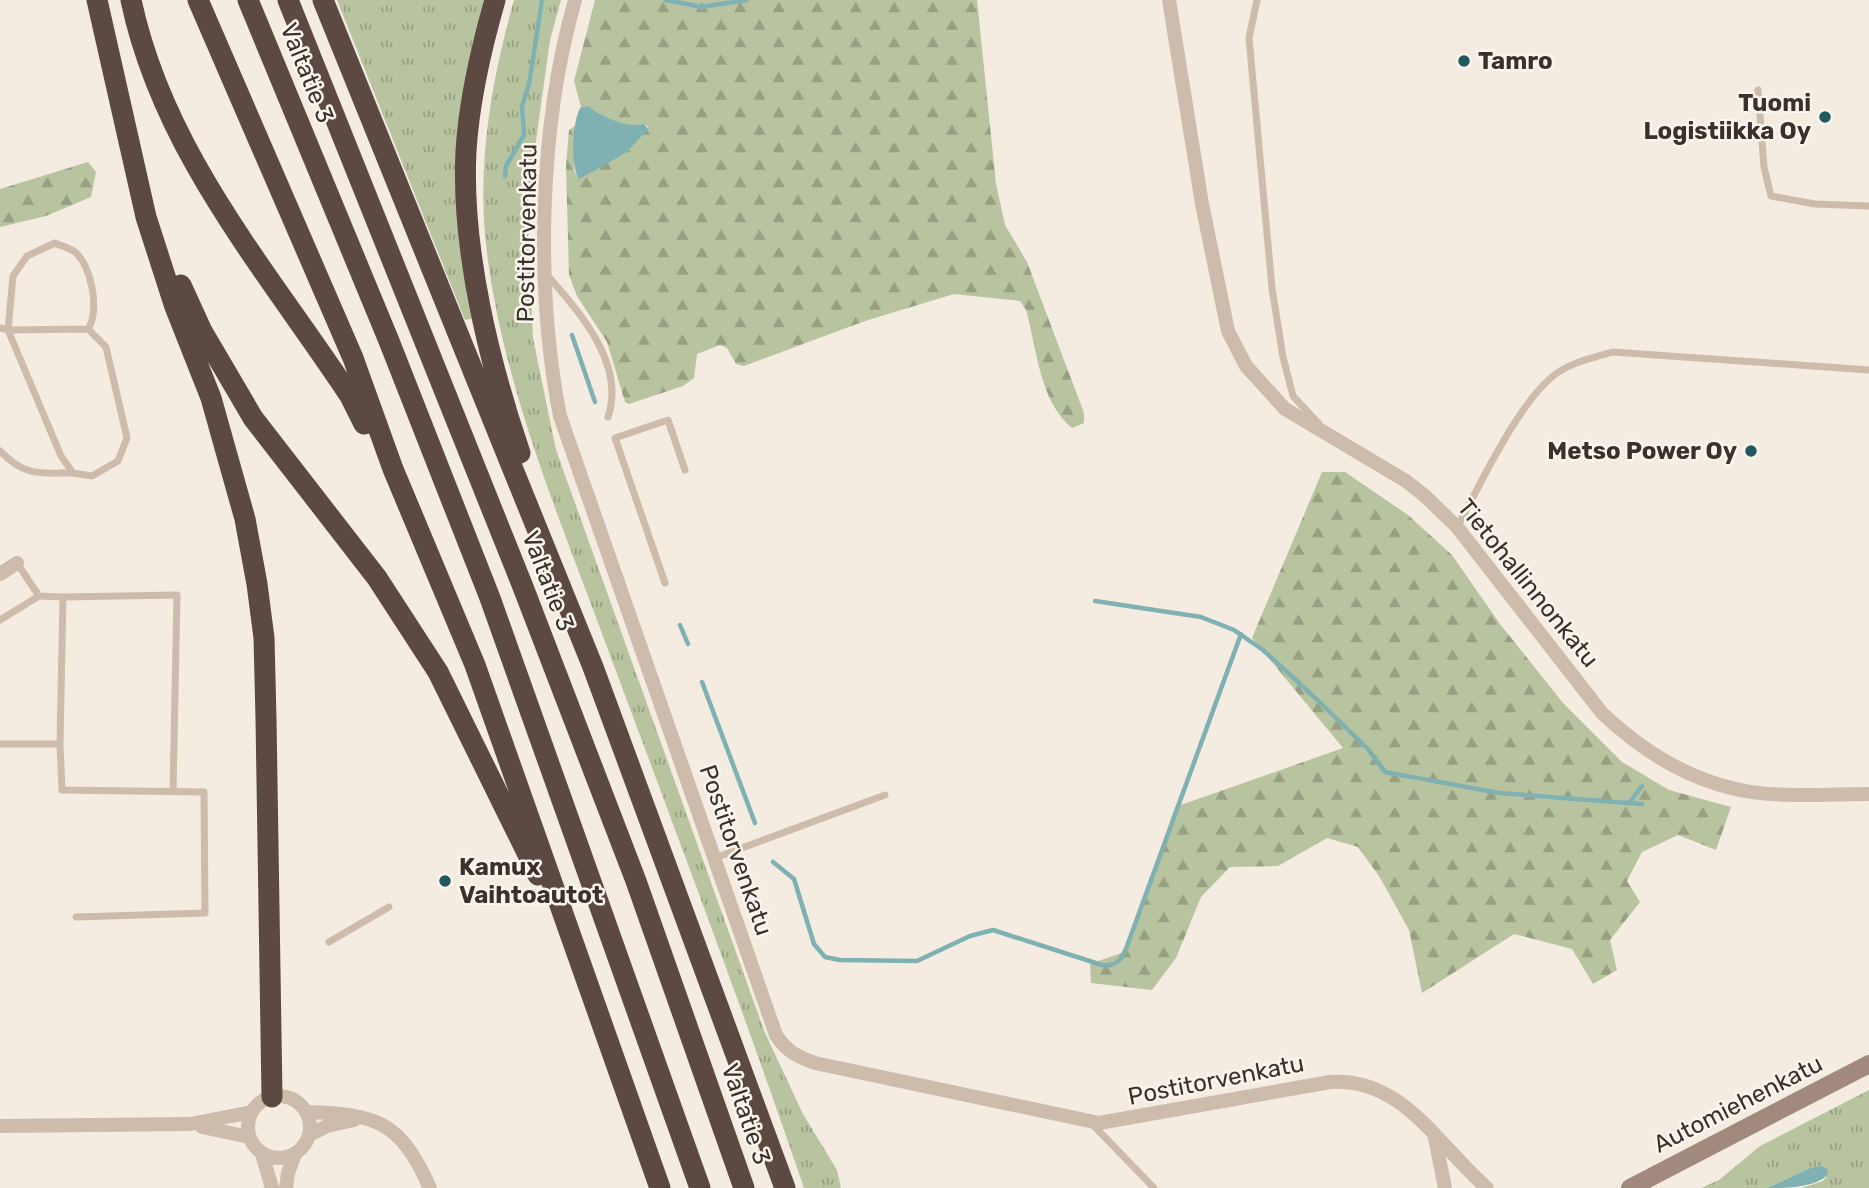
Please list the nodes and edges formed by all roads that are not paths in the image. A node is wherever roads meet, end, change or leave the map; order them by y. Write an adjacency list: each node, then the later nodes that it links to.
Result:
1 (97, 0): 12 (highway)
2 (131, 0): 21 (highway)
3 (198, 0): 21 (highway)
4 (248, 0): 59 (highway, Valtatie 3)
5 (288, 0): 60 (highway, Valtatie 3)
6 (323, 0): 30 (highway)
7 (495, 0): 30 (highway)
8 (575, 0): 14 (street, Postitorvenkatu)
9 (1169, 0): 19 (street, Tietohallinnonkatu)
10 (1257, 0): 19 (lane)
11 (1758, 90): 13 (lane)
12 (135, 167): 39 (highway); 43 (highway)
13 (1869, 206)
14 (545, 272): 18 (lane); 37 (street, Postitorvenkatu)
15 (4, 329): 16 (lane); 16 (lane); 23 (lane)
16 (88, 329): 23 (lane)
17 (1869, 370): 24 (lane)
18 (608, 417)
19 (1329, 435): 24 (street, Tietohallinnonkatu)
20 (0, 451): 23 (lane)
21 (393, 469): 39 (highway)
22 (685, 470): 27 (lane)
23 (74, 473)
24 (1457, 527): 35 (street, Tietohallinnonkatu)
25 (17, 563): 26 (street); 28 (lane)
26 (0, 573)
27 (665, 583)
28 (39, 596): 29 (lane); 31 (lane)
29 (63, 597): 33 (lane); 34 (lane)
30 (568, 606): 61 (highway)
31 (0, 620)
32 (0, 744): 33 (lane)
33 (60, 744): 34 (lane)
34 (173, 792): 40 (lane)
35 (1869, 794)
36 (886, 795): 37 (lane)
37 (715, 858): 47 (street, Postitorvenkatu)
38 (390, 907): 41 (lane)
39 (562, 912): 58 (highway)
40 (76, 917)
41 (329, 942)
42 (1869, 1064): 65 (main road, Automiehenkatu)
43 (272, 1097): 44 (street); 45 (street)
44 (252, 1112): 48 (street); 51 (street)
45 (307, 1112): 46 (street); 50 (street)
46 (364, 1118): 50 (street); 57 (street)
47 (1090, 1122): 52 (street, Postitorvenkatu); 62 (lane)
48 (190, 1124): 49 (street); 51 (street)
49 (0, 1126)
50 (309, 1135): 54 (street)
51 (250, 1137): 53 (street)
52 (1435, 1137): 63 (street); 64 (street, Postitorvenkatu)
53 (262, 1154): 54 (street); 55 (street)
54 (295, 1154): 56 (street)
55 (272, 1188)
56 (286, 1188)
57 (430, 1188)
58 (660, 1188)
59 (700, 1188)
60 (744, 1188)
61 (785, 1188)
62 (1154, 1188)
63 (1445, 1188)
64 (1487, 1188)
65 (1630, 1188)

